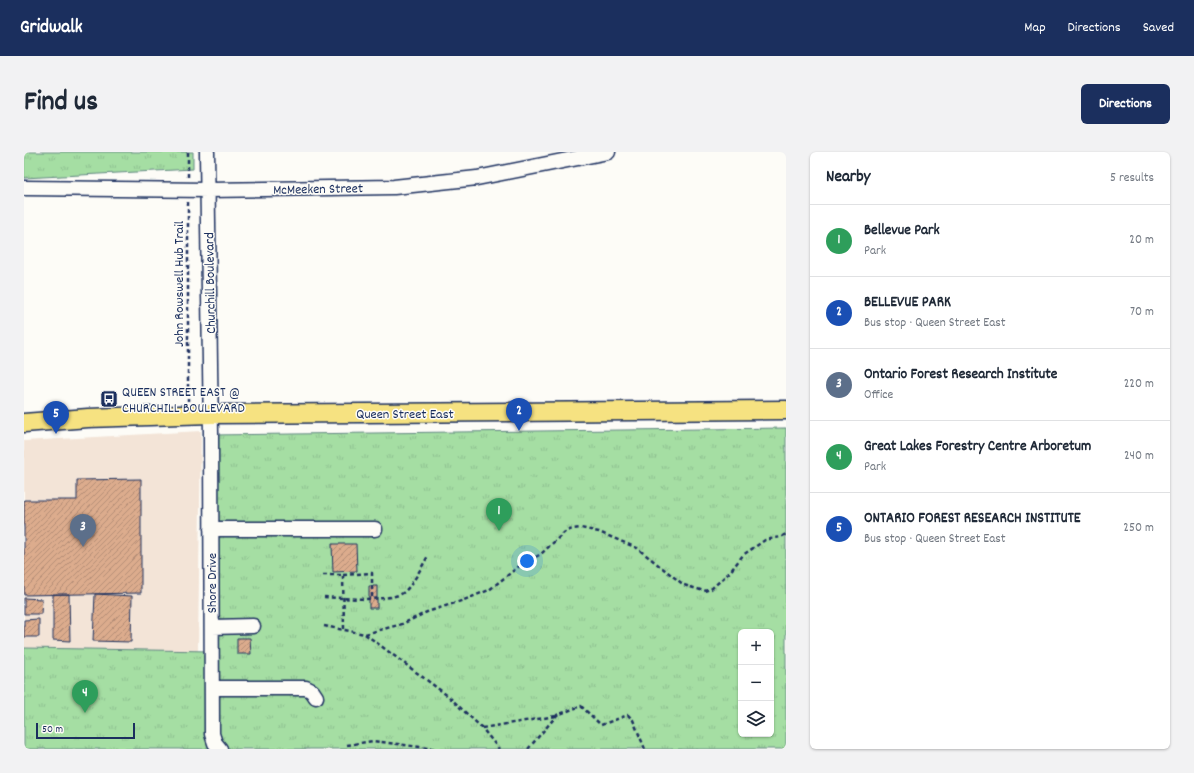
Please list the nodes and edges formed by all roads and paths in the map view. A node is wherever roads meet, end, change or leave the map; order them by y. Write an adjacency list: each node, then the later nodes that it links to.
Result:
1 (188, 152): 5 (path, John Rowswell Hub Trail)
2 (207, 152): 6 (street, Churchill Boulevard)
3 (608, 152): 6 (street, McMeeken Street)
4 (24, 188): 5 (street, McMeeken Street)
5 (188, 190): 6 (street, McMeeken Street); 9 (path, John Rowswell Hub Trail)
6 (208, 190): 8 (street, Churchill Boulevard)
7 (786, 410): 8 (main road, Queen Street East)
8 (211, 414): 9 (main road, Queen Street East); 11 (street, Shore Drive)
9 (188, 415): 10 (main road, Queen Street East)
10 (24, 423)
11 (211, 529): 12 (street); 22 (street, Shore Drive)
12 (375, 529)
13 (786, 534): 24 (path)
14 (428, 556): 19 (path)
15 (343, 574): 16 (path); 18 (path); 19 (path)
16 (323, 575)
17 (324, 597): 18 (path)
18 (343, 598): 19 (path); 23 (path)
19 (372, 598)
20 (253, 626): 22 (street)
21 (324, 626): 23 (path)
22 (212, 627): 25 (street, Shore Drive)
23 (344, 629): 24 (path)
24 (365, 634): 28 (path)
25 (212, 688): 26 (street); 30 (street, Shore Drive)
26 (316, 697)
27 (557, 715): 28 (path); 33 (path); 34 (path)
28 (482, 728): 32 (path)
29 (347, 745): 31 (path)
30 (220, 749)
31 (436, 749)
32 (499, 749)
33 (528, 749)
34 (644, 749)

